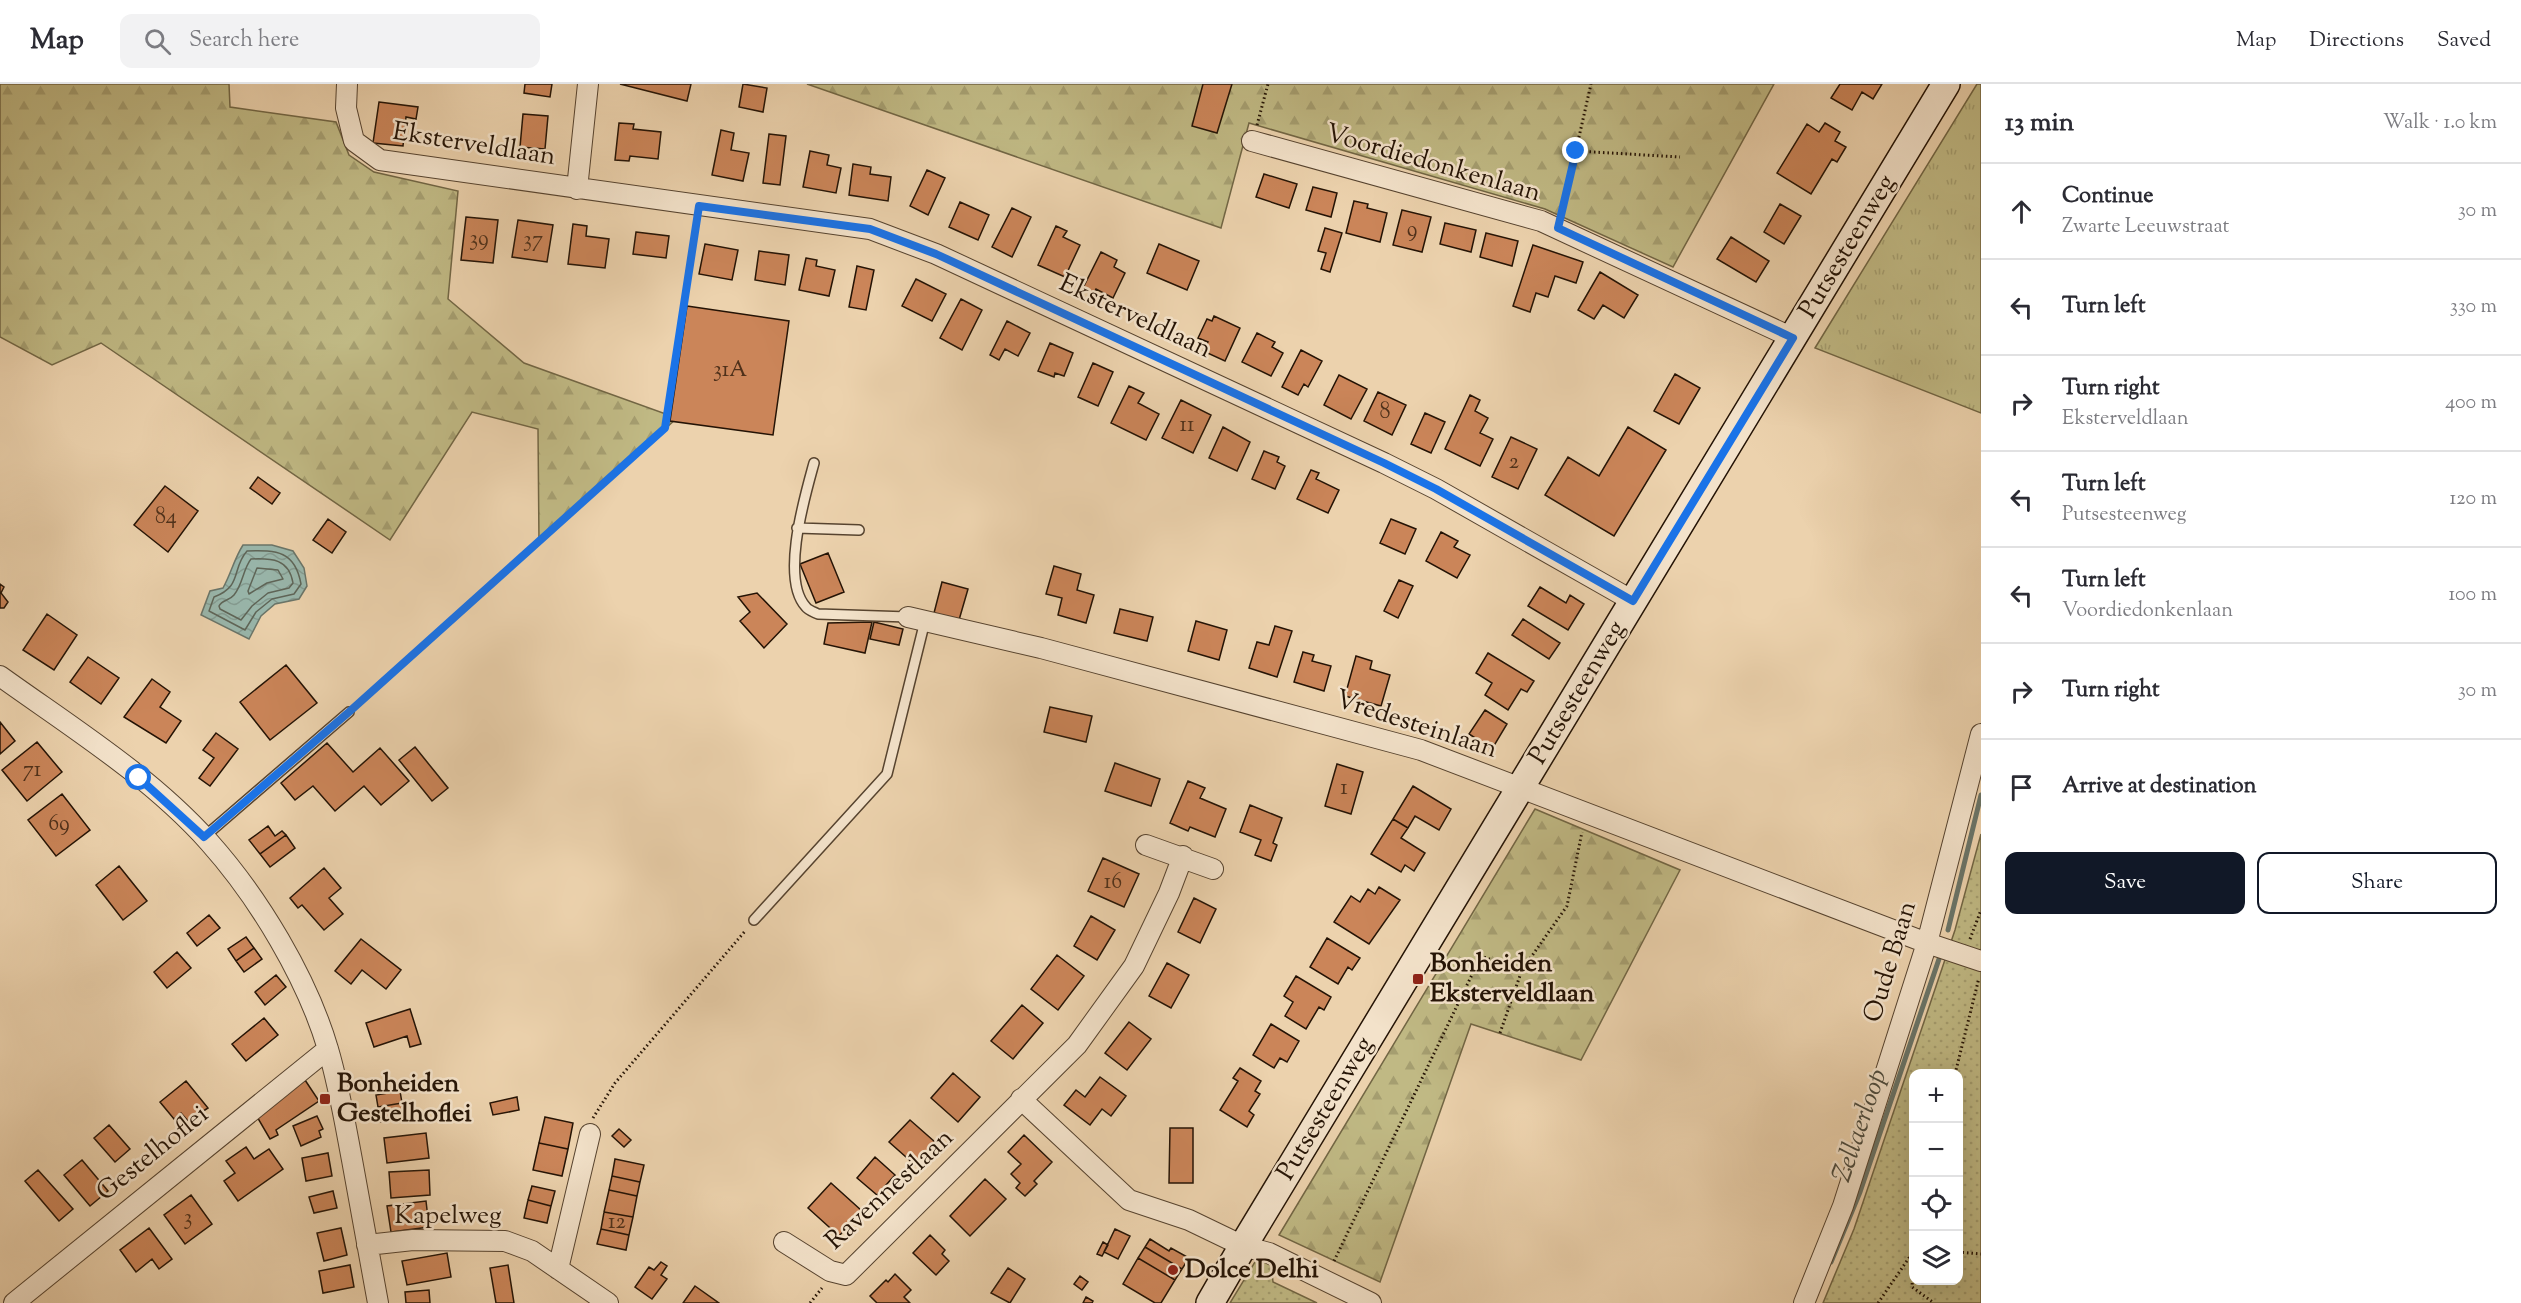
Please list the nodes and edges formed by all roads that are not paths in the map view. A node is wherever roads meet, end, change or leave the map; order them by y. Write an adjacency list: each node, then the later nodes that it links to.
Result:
1 (347, 84): 5 (street, Eksterveldlaan)
2 (588, 84): 5 (street, Eksterveldlaan)
3 (1946, 84): 6 (main road, Putsesteenweg)
4 (1252, 141): 6 (street, Voordiedonkenlaan)
5 (577, 189): 10 (street, Eksterveldlaan)
6 (1793, 338): 10 (main road, Putsesteenweg)
7 (814, 463): 8 (lane)
8 (797, 528): 9 (lane); 11 (lane)
9 (859, 530)
10 (1633, 601): 15 (main road, Putsesteenweg)
11 (917, 619): 15 (street, Vredesteinlaan); 20 (lane)
12 (0, 676): 16 (street)
13 (349, 712): 16 (lane)
14 (1981, 734): 21 (street, Oude Baan)
15 (1520, 788): 21 (street, Vredesteinlaan); 28 (main road, Putsesteenweg)
16 (204, 837): 23 (street)
17 (1146, 845): 18 (street)
18 (1183, 856): 19 (street); 24 (street, Ravennestlaan)
19 (1214, 868)
20 (754, 920)
21 (1927, 943): 22 (street, Vredesteinlaan); 35 (street, Oude Baan)
22 (1973, 958)
23 (328, 1048): 27 (street); 30 (street, Gestelhoflei)
24 (1021, 1099): 26 (street, Ravennestlaan); 28 (street)
25 (590, 1134): 29 (street)
26 (784, 1242)
27 (367, 1245): 29 (street, Kapelweg); 31 (street)
28 (1243, 1246): 33 (main road, Putsesteenweg); 34 (street)
29 (558, 1269): 32 (street, Kapelweg)
30 (14, 1303)
31 (378, 1303)
32 (608, 1303)
33 (1210, 1303)
34 (1371, 1303)
35 (1804, 1303)

